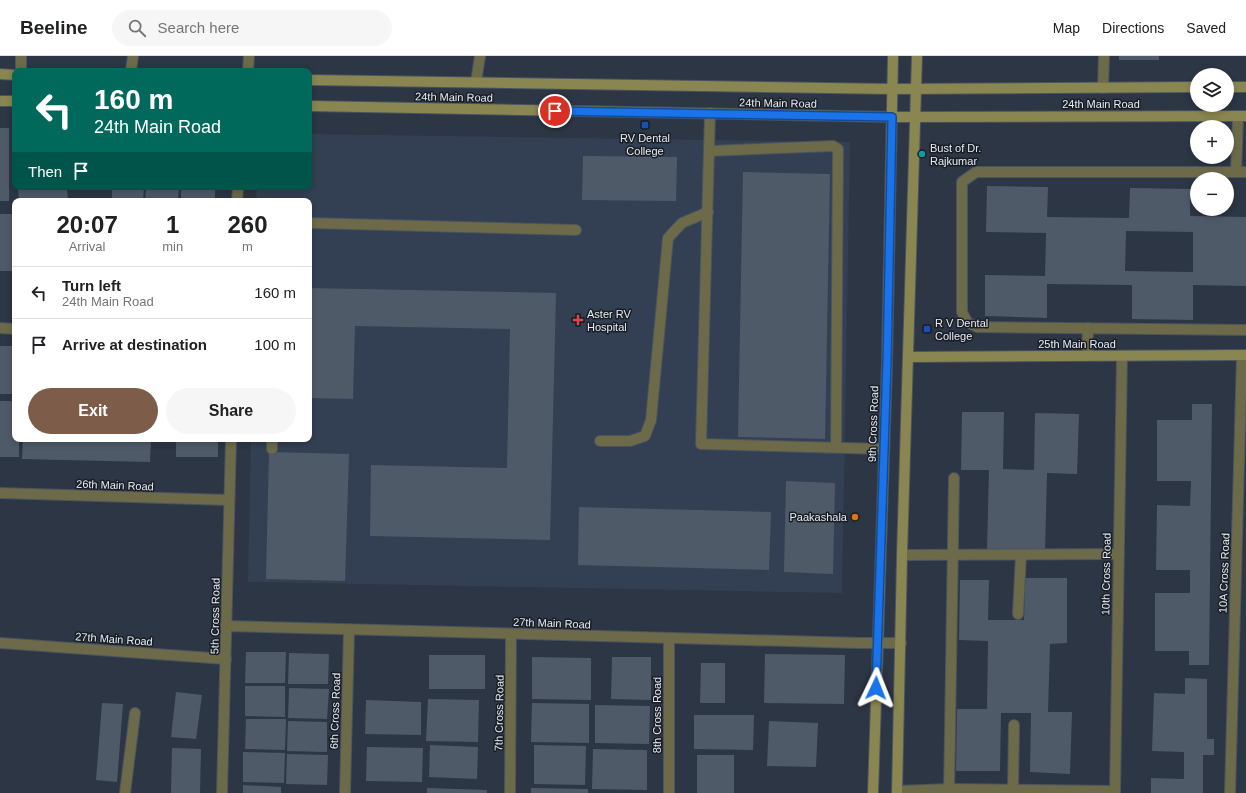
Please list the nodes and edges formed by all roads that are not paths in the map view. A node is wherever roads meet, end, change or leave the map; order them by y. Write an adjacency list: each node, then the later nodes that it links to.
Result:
1 (20, 56): 8 (street)
2 (133, 56): 9 (street)
3 (249, 56): 10 (street)
4 (480, 56): 14 (street)
5 (893, 56): 19 (main road, 9th Cross Road)
6 (918, 56): 20 (main road)
7 (1104, 56): 18 (street)
8 (20, 68)
9 (131, 68)
10 (248, 68)
11 (0, 74): 12 (main road)
12 (12, 75)
13 (312, 80): 14 (main road, 24th Main Road)
14 (476, 82): 19 (main road, 24th Main Road)
15 (1190, 87): 18 (main road, 24th Main Road)
16 (1234, 87): 17 (main road)
17 (1246, 87)
18 (1103, 88): 20 (main road, 24th Main Road)
19 (892, 89): 20 (main road, 24th Main Road); 26 (main road, 9th Cross Road)
20 (916, 89): 27 (main road)
21 (0, 101): 22 (main road)
22 (12, 101)
23 (312, 106): 24 (main road, 24th Main Road)
24 (710, 113): 26 (main road, 24th Main Road); 28 (street)
25 (1242, 116): 27 (main road, 24th Main Road); 29 (street)
26 (892, 117): 27 (main road, 24th Main Road); 44 (main road, 9th Cross Road)
27 (916, 117): 40 (main road)
28 (709, 151): 30 (street); 43 (street)
29 (1241, 172): 35 (street)
30 (708, 212): 41 (street); 43 (street)
31 (312, 223): 32 (street)
32 (576, 230)
33 (0, 328): 34 (street)
34 (12, 328)
35 (1088, 328): 36 (street); 38 (street)
36 (1246, 330)
37 (1244, 354): 39 (main road, 25th Main Road); 73 (street, 10A Cross Road)
38 (1087, 356): 39 (main road, 25th Main Road); 40 (main road, 25th Main Road)
39 (1122, 356): 49 (street, 10th Cross Road)
40 (909, 357): 50 (main road)
41 (600, 441)
42 (231, 442): 47 (street, 5th Cross Road)
43 (836, 448): 44 (street)
44 (884, 449): 59 (main road, 9th Cross Road)
45 (954, 478): 51 (street)
46 (0, 493): 47 (street, 26th Main Road)
47 (230, 500): 53 (street, 5th Cross Road)
48 (1021, 554): 49 (street); 51 (street); 52 (street)
49 (1118, 554): 66 (street, 10th Cross Road)
50 (902, 555): 51 (street); 58 (main road)
51 (953, 555): 64 (street)
52 (1018, 614)
53 (226, 626): 54 (street, 27th Main Road); 60 (street, 5th Cross Road)
54 (349, 630): 55 (street, 27th Main Road); 69 (street, 6th Cross Road)
55 (512, 634): 56 (street, 27th Main Road); 70 (street, 7th Cross Road)
56 (669, 638): 59 (street, 27th Main Road); 71 (street, 8th Cross Road)
57 (0, 643): 60 (street, 27th Main Road)
58 (901, 643): 59 (street, 27th Main Road); 65 (main road)
59 (878, 644): 72 (main road, 9th Cross Road)
60 (226, 659): 68 (street, 5th Cross Road)
61 (135, 713): 67 (street)
62 (1014, 725): 63 (street)
63 (1013, 790): 64 (street); 66 (street)
64 (949, 791): 65 (street)
65 (897, 792)
66 (1115, 792)
67 (125, 793)
68 (222, 793)
69 (345, 793)
70 (510, 793)
71 (669, 793)
72 (872, 793)
73 (1230, 793)

